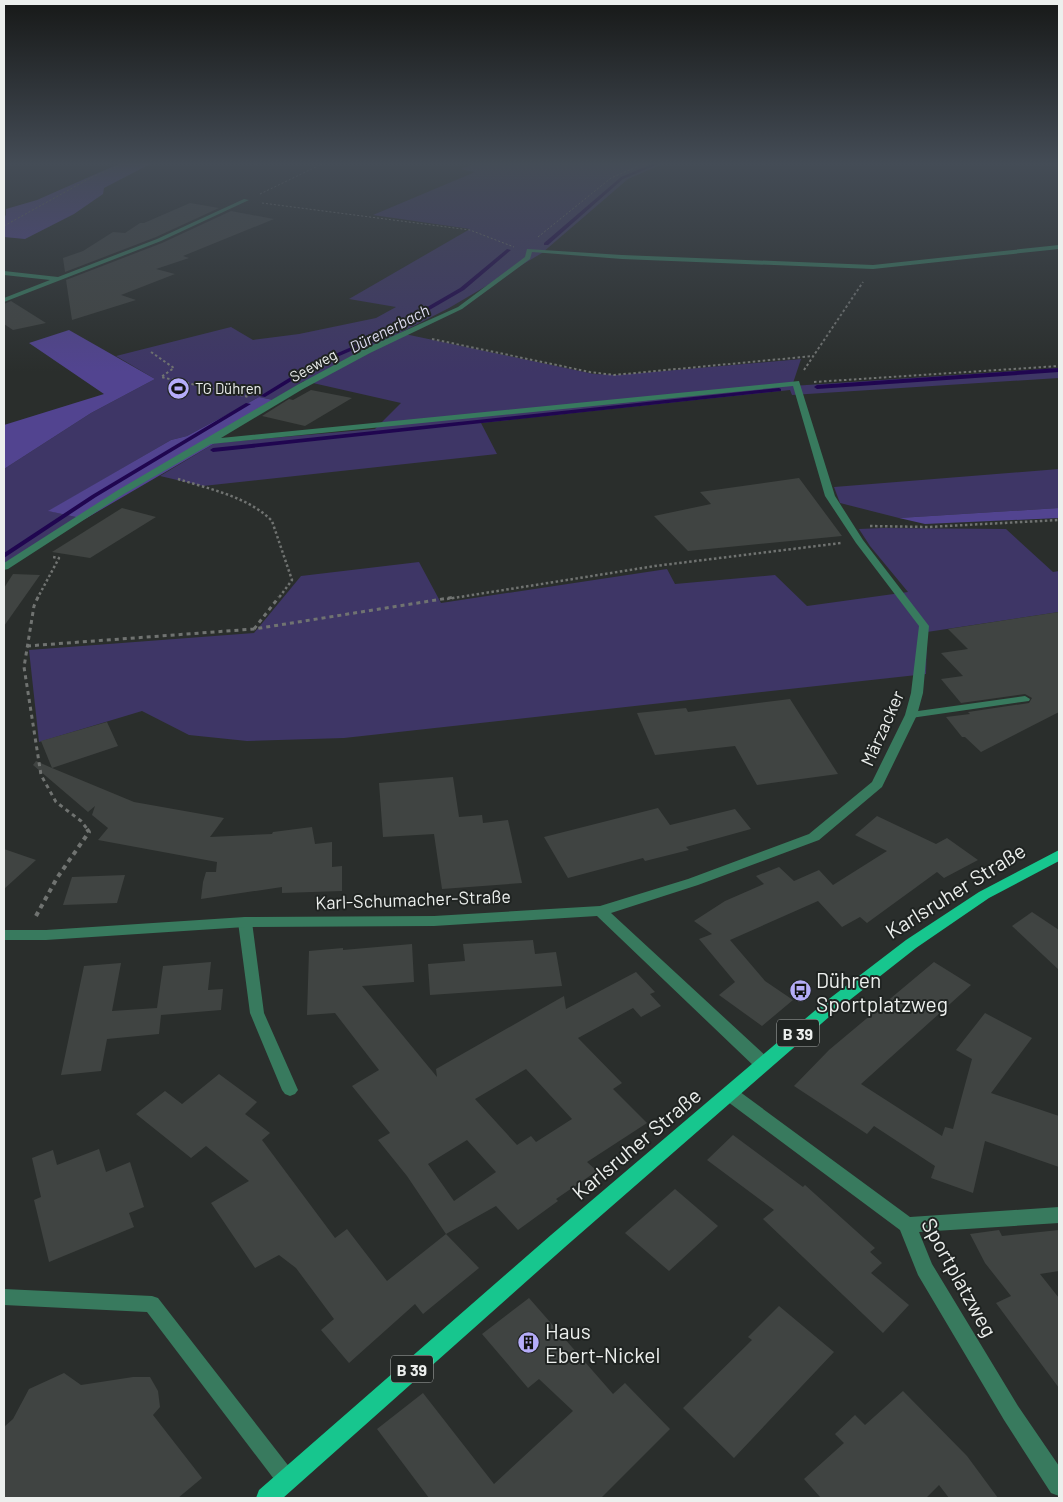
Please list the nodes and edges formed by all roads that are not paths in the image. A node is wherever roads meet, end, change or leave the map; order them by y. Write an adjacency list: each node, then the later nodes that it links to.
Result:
1 (176, 232): 4 (street)
2 (1059, 247): 6 (street, Seeweg)
3 (4, 272): 4 (street)
4 (60, 279): 5 (street)
5 (4, 300)
6 (209, 442): 7 (street, Seeweg); 9 (street, Märzacker)
7 (4, 567)
8 (1025, 699): 9 (lane)
9 (911, 715): 11 (street, Märzacker)
10 (1059, 856): 14 (main road, Karlsruher Straße / B 39)
11 (600, 911): 12 (street, Karl-Schumacher-Straße); 14 (street)
12 (245, 922): 13 (street, Karl-Schumacher-Straße); 15 (lane)
13 (4, 935)
14 (762, 1064): 16 (main road, Karlsruher Straße / B 39)
15 (290, 1090)
16 (730, 1094): 18 (street, Sportplatzweg); 20 (main road, Karlsruher Straße / B 39)
17 (1059, 1215): 18 (street)
18 (906, 1225): 21 (street, Sportplatzweg)
19 (4, 1297): 20 (lane)
20 (287, 1480): 22 (main road, Karlsruher Straße / B 39)
21 (1059, 1485)
22 (266, 1498)

